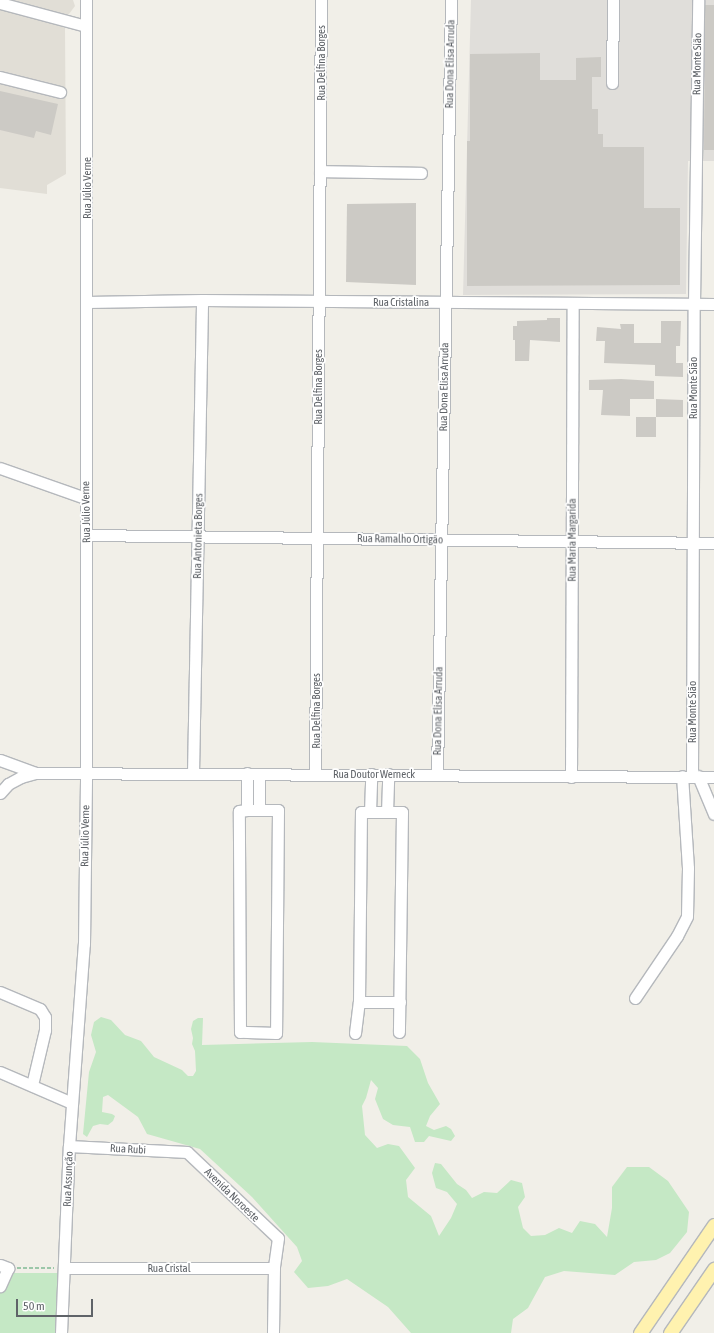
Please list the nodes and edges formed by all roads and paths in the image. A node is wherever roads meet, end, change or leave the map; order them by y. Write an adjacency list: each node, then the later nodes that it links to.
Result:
1 (86, 0): 7 (street, Rua Júlio Verne)
2 (321, 0): 11 (street, Rua Delfina Borges)
3 (451, 0): 16 (street, Rua Dona Elisa Arruda)
4 (613, 0): 9 (street)
5 (698, 0): 18 (street, Rua Monte Sião)
6 (0, 3): 7 (street)
7 (86, 26): 14 (street, Rua Júlio Verne)
8 (0, 77): 10 (street)
9 (612, 83)
10 (60, 92)
11 (320, 171): 12 (street); 15 (street, Rua Delfina Borges)
12 (421, 173)
13 (202, 300): 14 (street, Rua Cristalina); 15 (street, Rua Cristalina); 23 (street, Rua Antonieta Borges)
14 (87, 302): 21 (street, Rua Júlio Verne)
15 (319, 302): 16 (street, Rua Cristalina); 24 (street, Rua Delfina Borges)
16 (446, 302): 17 (street, Rua Cristalina); 25 (street, Rua Dona Elisa Arruda)
17 (573, 303): 18 (street, Rua Cristalina); 26 (street, Rua Maria Margarida)
18 (694, 304): 19 (street, Rua Cristalina); 27 (street, Rua Monte Sião)
19 (714, 304)
20 (0, 468): 21 (street)
21 (85, 498): 22 (street, Rua Júlio Verne)
22 (86, 535): 23 (street, Rua Ramalho Ortigão); 30 (street, Rua Júlio Verne)
23 (198, 536): 24 (street, Rua Ramalho Ortigão); 32 (street, Rua Antonieta Borges)
24 (317, 538): 25 (street, Rua Ramalho Ortigão); 35 (street, Rua Delfina Borges)
25 (441, 540): 26 (street, Rua Ramalho Ortigão); 38 (street, Rua Dona Elisa Arruda)
26 (572, 542): 27 (street, Rua Ramalho Ortigão); 40 (street, Rua Maria Margarida)
27 (693, 543): 28 (street, Rua Ramalho Ortigão); 39 (street, Rua Monte Sião)
28 (714, 543)
29 (0, 760): 31 (street)
30 (86, 772): 31 (street, Rua Doutor Werneck); 32 (street, Rua Doutor Werneck); 52 (street, Rua Júlio Verne)
31 (35, 773): 42 (street)
32 (193, 773): 33 (street, Rua Doutor Werneck)
33 (247, 773): 34 (street, Rua Doutor Werneck); 43 (street)
34 (259, 774): 35 (street, Rua Doutor Werneck); 44 (street)
35 (315, 774): 36 (street, Rua Doutor Werneck)
36 (371, 774): 37 (street, Rua Doutor Werneck); 45 (street)
37 (388, 774): 38 (street, Rua Doutor Werneck); 46 (street)
38 (437, 775): 40 (street, Rua Doutor Werneck)
39 (691, 776): 40 (street, Rua Doutor Werneck); 41 (street, Rua Doutor Werneck); 47 (street); 49 (street, Rua Monte Sião)
40 (571, 777)
41 (714, 777)
42 (0, 793)
43 (247, 810): 44 (street); 44 (street)
44 (259, 810)
45 (370, 812): 46 (street); 50 (street)
46 (387, 812): 51 (street)
47 (714, 814)
48 (0, 992): 56 (street)
49 (635, 998)
50 (359, 1002): 51 (street); 54 (street)
51 (400, 1002): 53 (street)
52 (77, 1024): 57 (street, Rua Assunção)
53 (399, 1032)
54 (355, 1033)
55 (0, 1072): 56 (street)
56 (32, 1085): 57 (street)
57 (72, 1103): 58 (street, Rua Assunção)
58 (69, 1146): 59 (street, Rua Rubi); 63 (street, Rua Assunção)
59 (187, 1152): 64 (street, Avenida Noroeste)
60 (714, 1225): 61 (main road)
61 (709, 1243): 69 (main road)
62 (4, 1266): 63 (path); 66 (street)
63 (64, 1268): 64 (street, Rua Cristal); 67 (street, Rua Assunção)
64 (274, 1268): 68 (street)
65 (714, 1269): 70 (main road)
66 (0, 1286)
67 (61, 1333)
68 (273, 1333)
69 (640, 1333)
70 (670, 1333)

